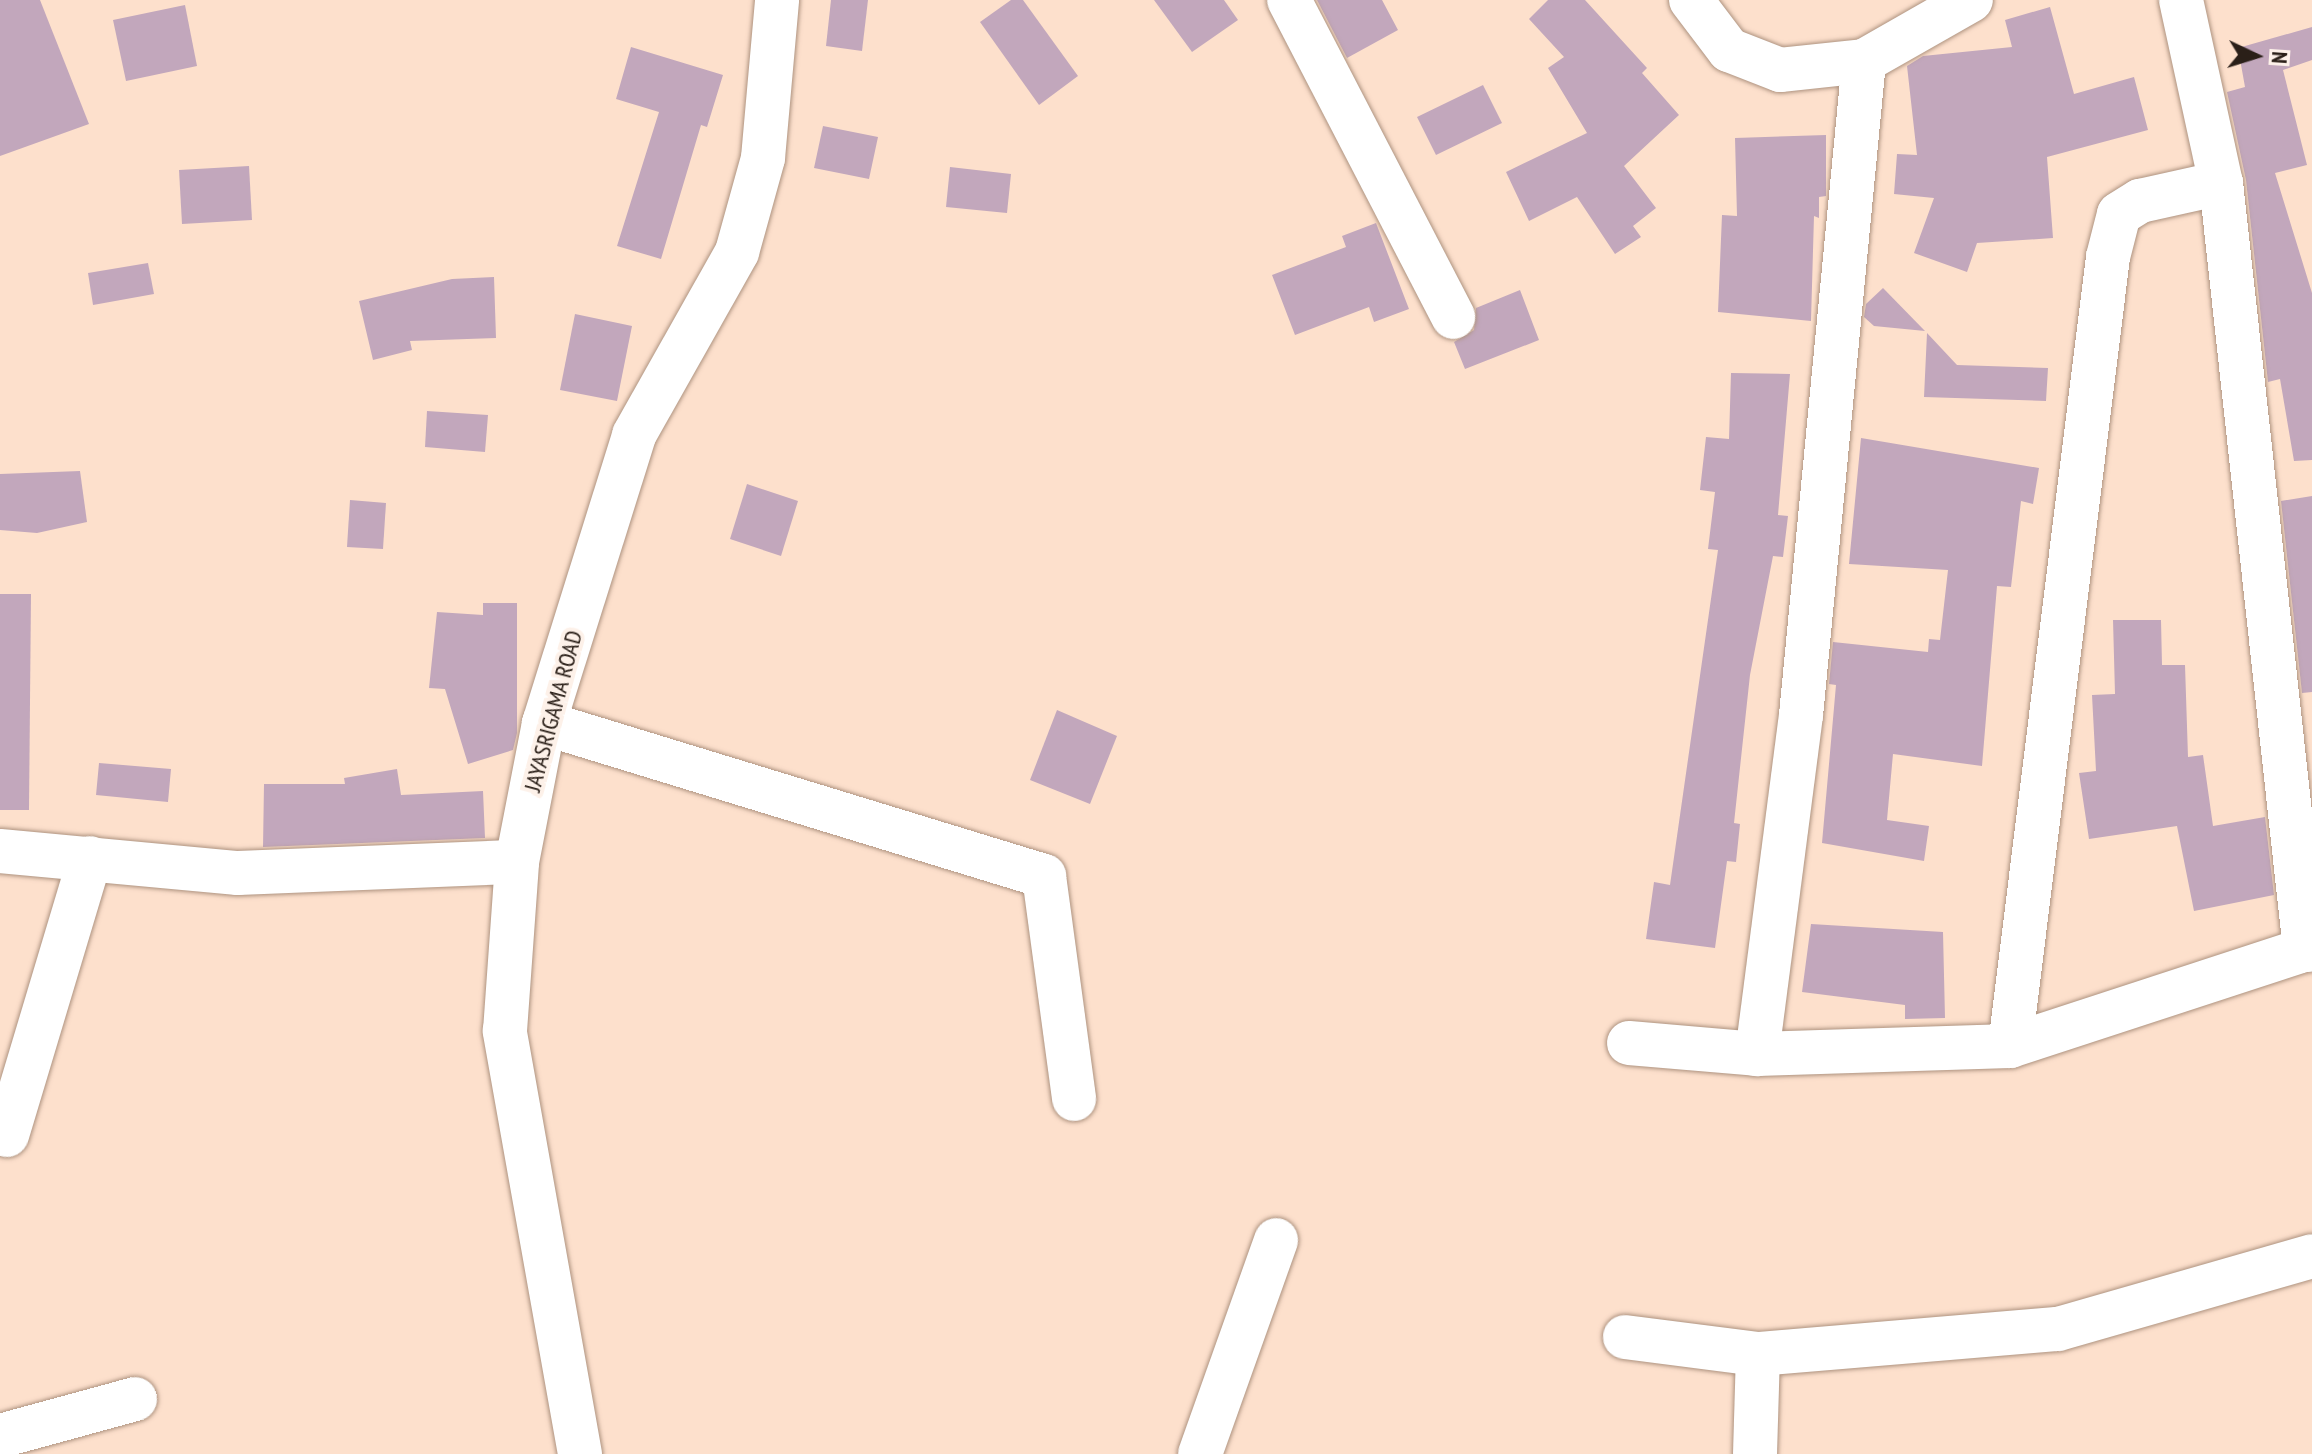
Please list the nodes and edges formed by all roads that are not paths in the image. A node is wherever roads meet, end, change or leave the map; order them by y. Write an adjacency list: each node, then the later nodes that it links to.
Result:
1 (1289, 0): 8 (street)
2 (1691, 0): 6 (street)
3 (1971, 0): 6 (street)
4 (2181, 0): 7 (street)
5 (770, 2): 9 (street, JAYASRIGAMA ROAD)
6 (1864, 61): 16 (street)
7 (2221, 183): 13 (street); 15 (street)
8 (1453, 317)
9 (544, 723): 12 (street, JAYASRIGAMA ROAD); 17 (street)
10 (0, 851): 11 (street)
11 (90, 858): 12 (street); 18 (street)
12 (517, 862): 25 (street, JAYASRIGAMA ROAD)
13 (2309, 948): 15 (street)
14 (1629, 1043): 16 (street)
15 (2010, 1046): 16 (street)
16 (1757, 1054)
17 (1074, 1099)
18 (7, 1135)
19 (1276, 1240): 26 (street)
20 (2312, 1256): 22 (street)
21 (1625, 1337): 22 (street)
22 (1758, 1354): 27 (street)
23 (135, 1399): 24 (street)
24 (0, 1436)
25 (580, 1454)
26 (1200, 1454)
27 (1755, 1454)

